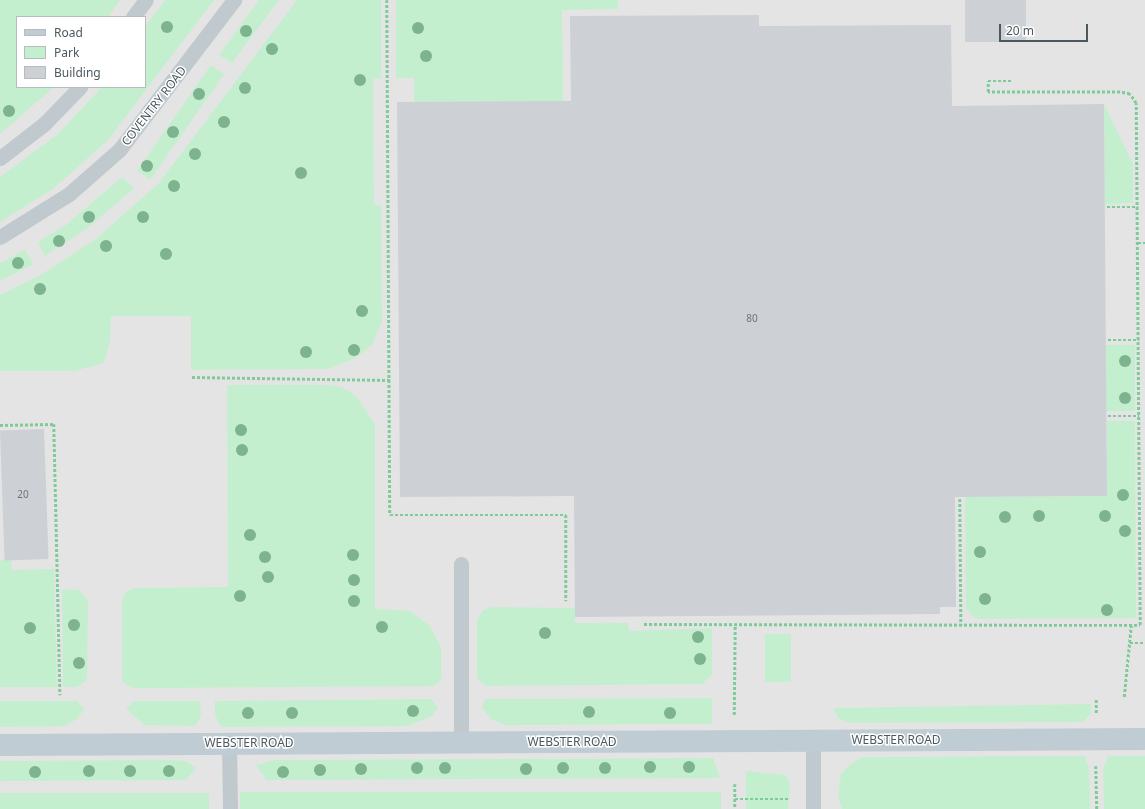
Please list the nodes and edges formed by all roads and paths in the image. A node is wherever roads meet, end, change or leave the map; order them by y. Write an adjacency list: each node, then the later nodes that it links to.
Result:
1 (146, 0): 4 (lane)
2 (234, 0): 10 (lane, COVENTRY ROAD)
3 (387, 0): 16 (path)
4 (134, 16)
5 (1013, 81): 9 (path)
6 (79, 88): 7 (lane)
7 (0, 158)
8 (1107, 207): 9 (path)
9 (1138, 207): 11 (path)
10 (0, 237)
11 (1138, 243): 12 (path); 14 (path)
12 (1145, 243)
13 (1108, 340): 14 (path)
14 (1139, 340): 18 (path)
15 (192, 377): 16 (path)
16 (390, 380): 22 (path)
17 (1108, 416): 18 (path)
18 (1140, 416): 25 (path)
19 (0, 425): 29 (path)
20 (960, 499): 24 (path)
21 (461, 564): 35 (lane)
22 (566, 601)
23 (644, 624): 26 (path)
24 (961, 625): 25 (path); 26 (path)
25 (1131, 625): 27 (path)
26 (735, 626): 33 (path)
27 (1130, 643): 28 (path); 30 (path)
28 (1145, 643)
29 (60, 695)
30 (1124, 698)
31 (1145, 738): 32 (street, WEBSTER ROAD)
32 (813, 740): 33 (street, WEBSTER ROAD); 42 (lane)
33 (734, 741): 35 (street, WEBSTER ROAD)
34 (229, 743): 35 (street, WEBSTER ROAD); 36 (street, WEBSTER ROAD); 40 (lane)
35 (461, 743)
36 (0, 745)
37 (735, 784): 38 (path)
38 (735, 799): 39 (path); 41 (path)
39 (796, 799)
40 (230, 809)
41 (735, 809)
42 (813, 809)

